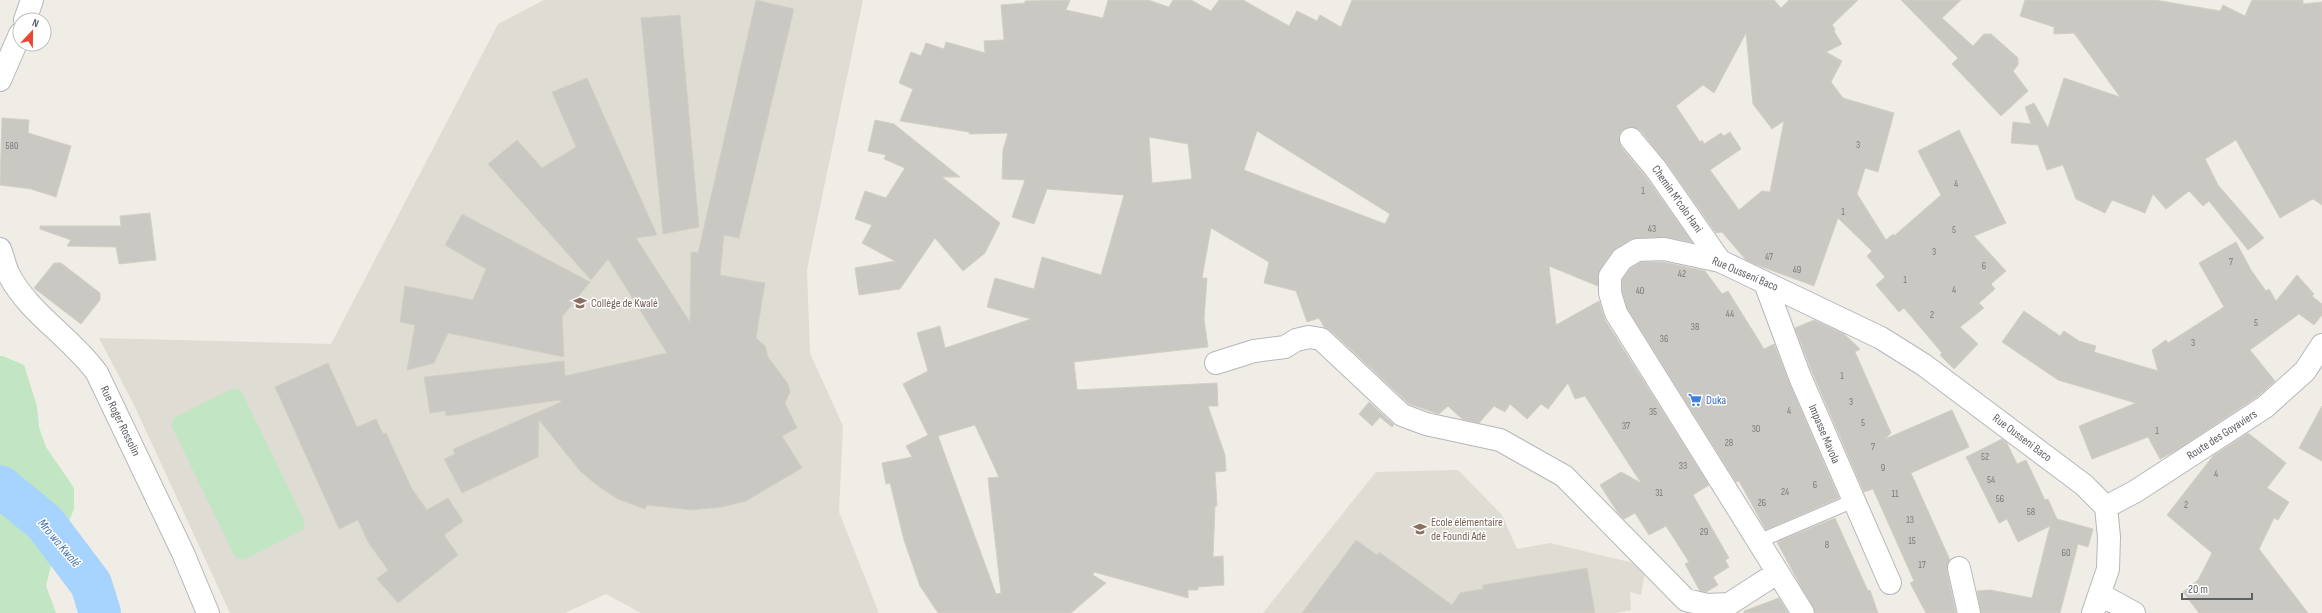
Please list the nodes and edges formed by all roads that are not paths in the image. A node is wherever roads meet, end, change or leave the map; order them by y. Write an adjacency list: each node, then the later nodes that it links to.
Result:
1 (32, 0): 2 (street)
2 (28, 12)
3 (12, 52): 4 (street)
4 (0, 80)
5 (1631, 139): 7 (street, Chemin M'colo Hani)
6 (0, 249): 18 (street, Rue Roger Rossolin)
7 (1720, 261): 8 (street, Rue Ousseni Baco); 13 (street, Rue Ousseni Baco)
8 (1765, 283): 11 (street, Impasse Mavola); 12 (street, Rue Ousseni Baco)
9 (2322, 345): 12 (street, Route des Goyaviers)
10 (1216, 363): 15 (street)
11 (1853, 501): 13 (lane); 16 (street, Impasse Mavola)
12 (2106, 507): 17 (street)
13 (1757, 542): 15 (street, Rue Ousseni Baco)
14 (1959, 568): 20 (street)
15 (1776, 573): 19 (street, Rue Ousseni Baco)
16 (1890, 583)
17 (2097, 604): 21 (street)
18 (208, 613)
19 (1803, 613)
20 (1969, 613)
21 (2134, 613)

